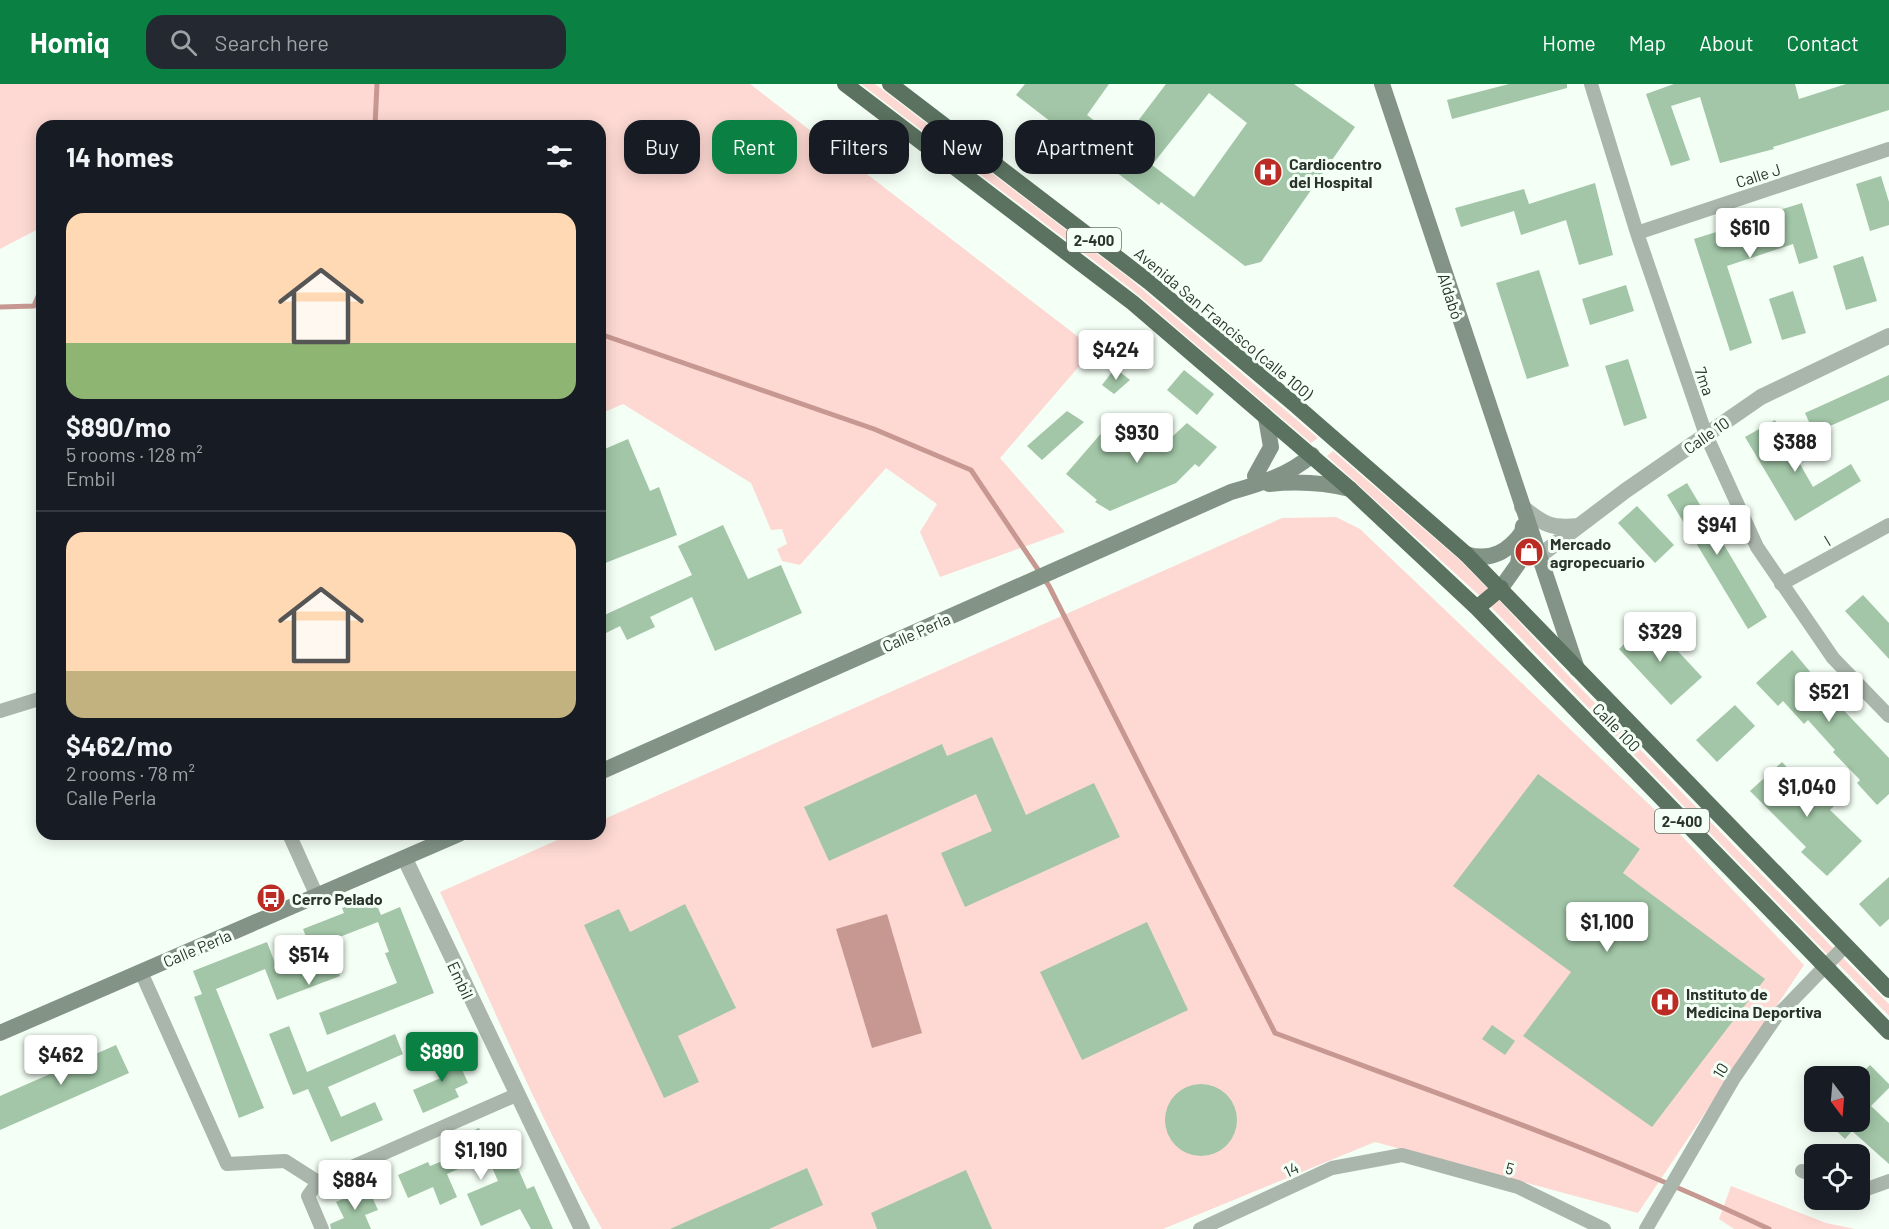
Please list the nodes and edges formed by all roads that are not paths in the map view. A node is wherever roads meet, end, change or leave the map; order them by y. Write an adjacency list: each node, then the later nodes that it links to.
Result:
1 (845, 84): 8 (highway, 2-400)
2 (890, 84): 10 (highway, Avenida San Francisco (calle 100) / 2-400)
3 (1382, 84): 14 (main road, Aldabó)
4 (1591, 84): 6 (street, 7ma)
5 (1889, 149): 6 (street, Calle J)
6 (1637, 233): 9 (street, 7ma)
7 (1889, 336): 9 (street, Calle 10)
8 (1266, 418): 11 (highway, 2-400); 12 (main road)
9 (1706, 435): 16 (street, Calle 10); 20 (street, 7ma)
10 (1334, 439): 11 (highway); 18 (highway, Calle 100 / 2-400)
11 (1312, 455): 12 (main road, Calle Perla); 13 (highway, Calle 100 / 2-400)
12 (1256, 481): 13 (main road); 27 (main road, Calle Perla)
13 (1350, 489): 22 (highway, Calle 100 / 2-400)
14 (1522, 507): 16 (street); 17 (main road, Aldabó); 19 (main road, Aldabó)
15 (1889, 525): 20 (street, I)
16 (1579, 526): 19 (street, Calle 10)
17 (1523, 531): 18 (main road); 21 (main road, Aldabó)
18 (1466, 554): 21 (highway, Calle 100 / 2-400)
19 (1538, 557): 21 (main road); 23 (main road, Aldabó)
20 (1781, 584): 26 (street, 7ma)
21 (1501, 588): 22 (highway); 23 (highway, Calle 100 / 2-400)
22 (1477, 608): 33 (highway, Calle 100 / 2-400)
23 (1577, 669): 32 (highway, Calle 100 / 2-400)
24 (36, 700): 25 (street)
25 (0, 711)
26 (1887, 712)
27 (606, 769)
28 (292, 840): 31 (street)
29 (446, 840): 30 (main road, Calle Perla)
30 (405, 859): 31 (main road, Calle Perla); 38 (street, Embil)
31 (317, 896): 34 (main road, Calle Perla)
32 (1845, 946): 33 (street, 10); 35 (highway, Calle 100 / 2-400)
33 (1824, 968): 36 (highway, Calle 100 / 2-400); 47 (street, 10)
34 (141, 972): 37 (main road, Calle Perla); 41 (street)
35 (1889, 990)
36 (1889, 1032)
37 (0, 1033)
38 (516, 1095): 41 (street); 44 (street, Embil)
39 (1402, 1155): 45 (street, 14); 46 (street, 5)
40 (1889, 1181): 42 (street)
41 (318, 1182): 43 (street)
42 (1870, 1188)
43 (322, 1229)
44 (582, 1229)
45 (1200, 1229)
46 (1604, 1229)
47 (1646, 1229)

